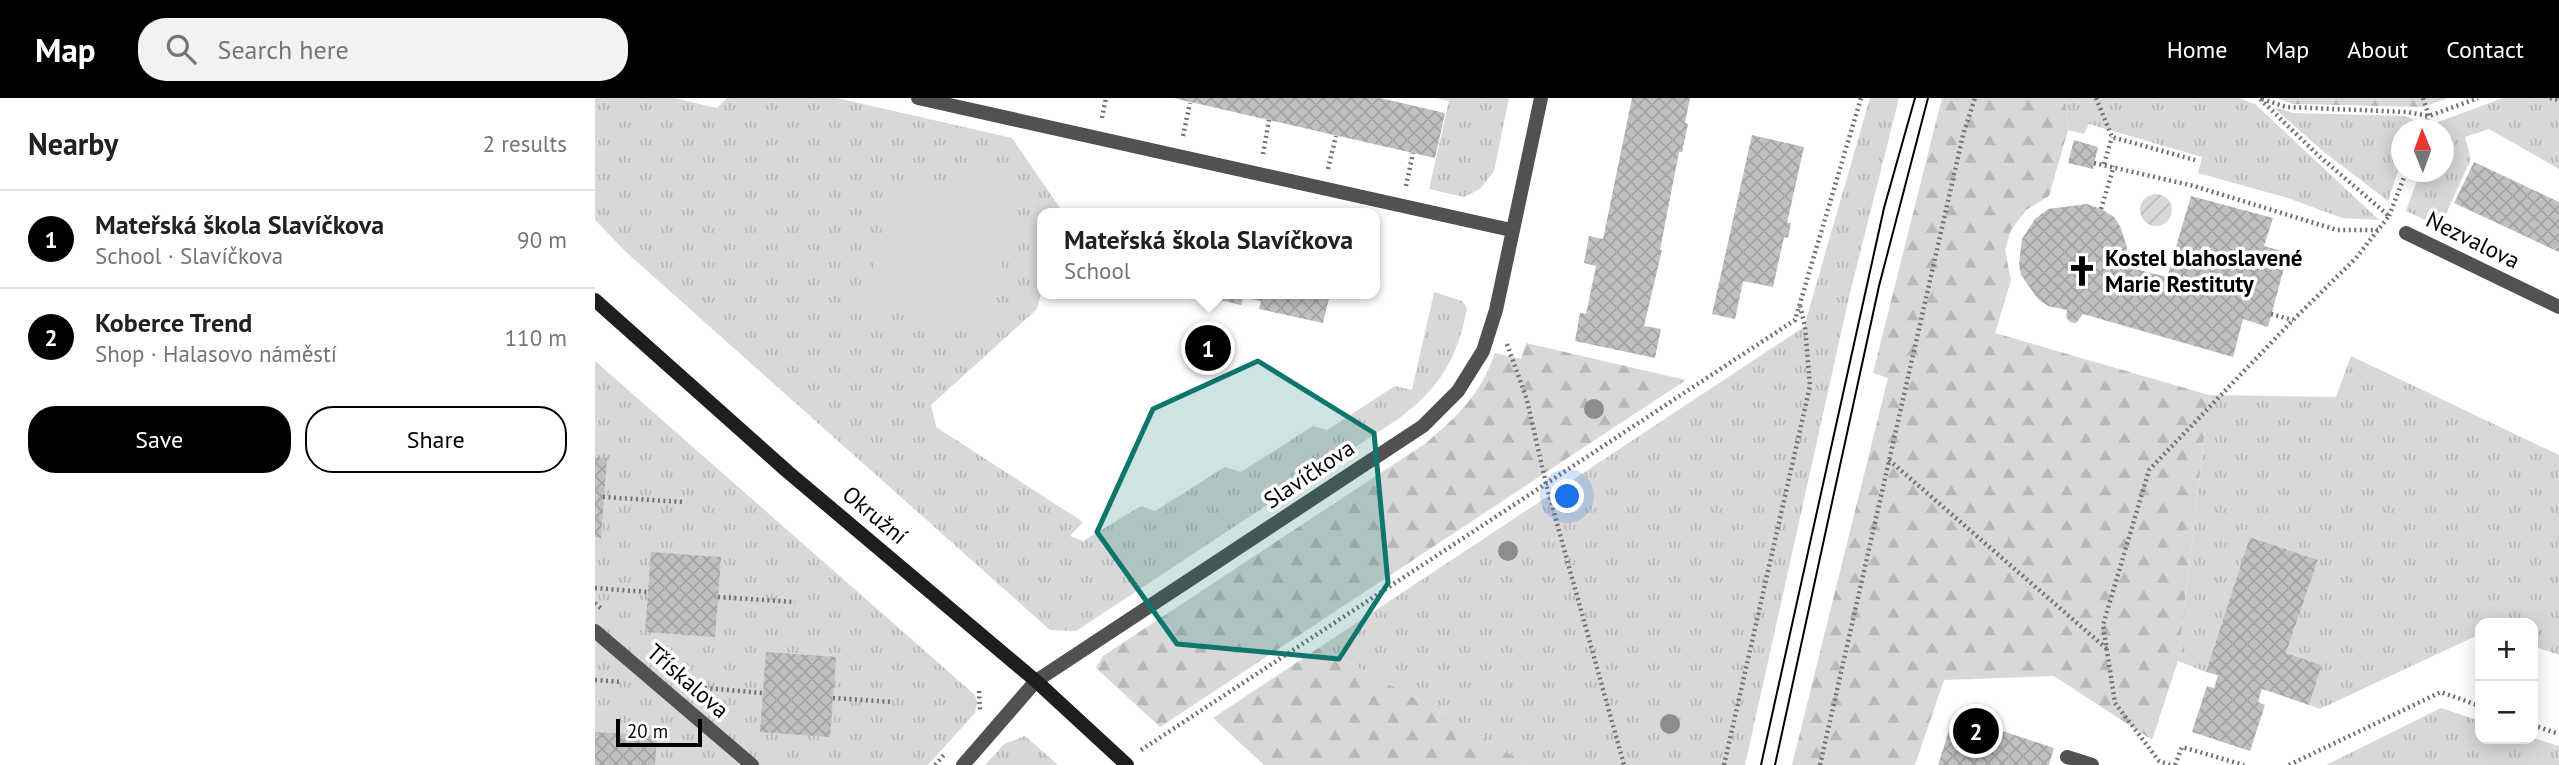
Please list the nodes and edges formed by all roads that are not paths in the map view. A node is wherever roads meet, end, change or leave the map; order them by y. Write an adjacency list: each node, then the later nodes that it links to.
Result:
1 (919, 98): 3 (street)
2 (1541, 98): 3 (street, Slavíčkova)
3 (1511, 230): 8 (street, Slavíčkova)
4 (2406, 233): 6 (street, Nezvalova)
5 (595, 300): 8 (street, Okružní)
6 (2559, 307)
7 (595, 631): 11 (street, Třískalova)
8 (1037, 681): 10 (street, Okružní); 12 (street)
9 (2067, 757): 13 (street)
10 (1125, 764)
11 (752, 765)
12 (963, 765)
13 (2092, 765)

